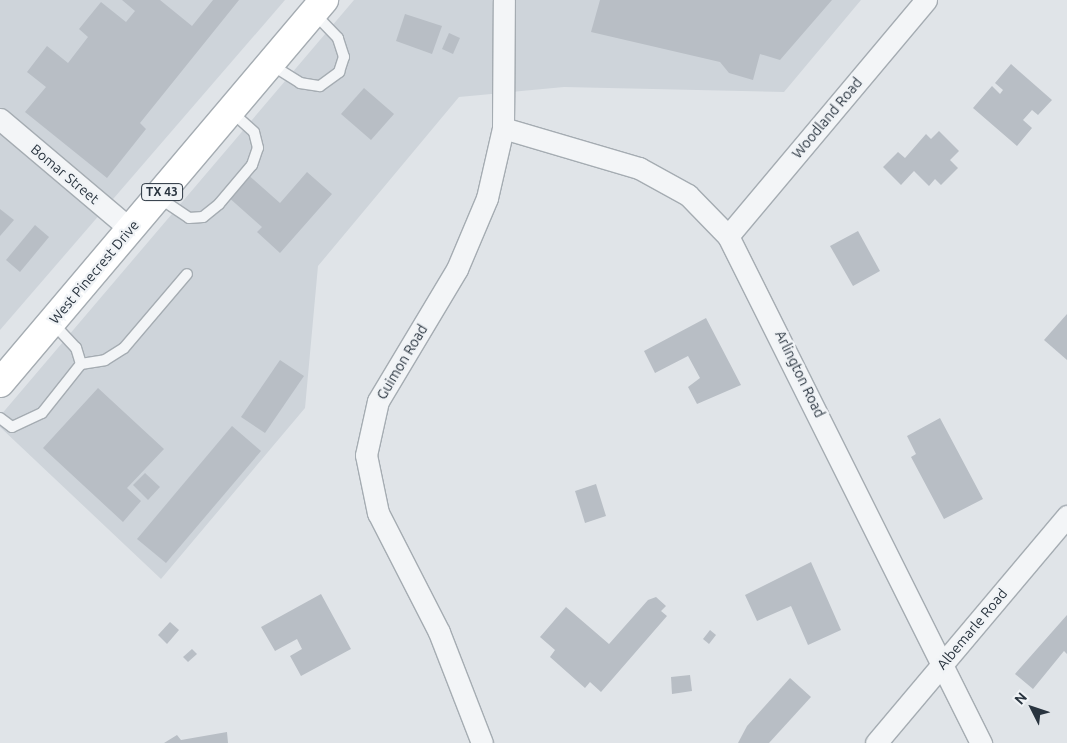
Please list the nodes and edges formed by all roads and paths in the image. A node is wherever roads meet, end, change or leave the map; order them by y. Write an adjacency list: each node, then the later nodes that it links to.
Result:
1 (504, 0): 7 (street, Guimon Road)
2 (926, 0): 10 (street, Woodland Road)
3 (319, 6): 4 (main road, West Pinecrest Drive / TX 43); 4 (lane)
4 (270, 64): 5 (main road, West Pinecrest Drive / TX 43)
5 (230, 110): 8 (main road, West Pinecrest Drive / TX 43); 8 (lane)
6 (0, 119): 9 (street, Bomar Street)
7 (503, 128): 10 (street, Arlington Road); 18 (street, Guimon Road)
8 (158, 196): 9 (main road, West Pinecrest Drive / TX 43)
9 (130, 229): 12 (main road, West Pinecrest Drive / TX 43)
10 (728, 236): 17 (street, Arlington Road)
11 (187, 274): 13 (lane)
12 (52, 322): 13 (lane); 14 (main road, West Pinecrest Drive / TX 43)
13 (81, 364): 15 (lane)
14 (0, 383)
15 (0, 418)
16 (1067, 516): 17 (street, Albemarle Road)
17 (944, 663): 19 (street, Albemarle Road); 20 (street, Arlington Road)
18 (482, 743)
19 (876, 743)
20 (981, 743)

